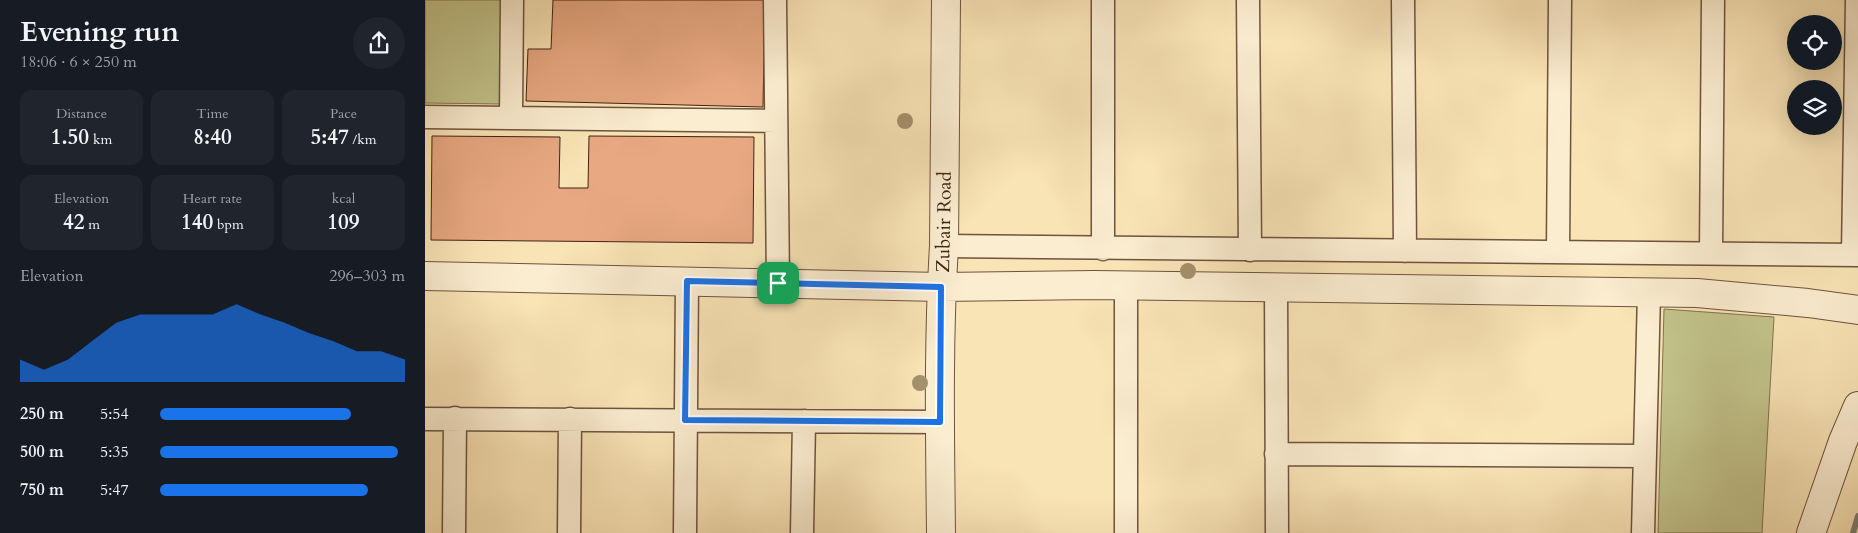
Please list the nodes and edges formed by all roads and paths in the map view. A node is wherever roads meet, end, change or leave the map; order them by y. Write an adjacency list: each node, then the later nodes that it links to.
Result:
1 (512, 0): 11 (street)
2 (775, 0): 12 (street)
3 (946, 0): 13 (street, Zubair Road)
4 (1103, 0): 14 (street)
5 (1248, 0): 15 (street)
6 (1403, 0): 16 (street)
7 (1560, 0): 17 (street)
8 (1713, 0): 18 (street)
9 (1857, 0): 19 (street)
10 (425, 117): 11 (street)
11 (511, 118): 12 (street)
12 (776, 121): 22 (street)
13 (944, 246): 14 (street); 24 (street, Zubair Road)
14 (1103, 249): 15 (street)
15 (1250, 250): 16 (street)
16 (1405, 251): 17 (street)
17 (1559, 252): 18 (street)
18 (1711, 253): 19 (street)
19 (1855, 255)
20 (425, 276): 21 (street)
21 (687, 281): 22 (street); 32 (street)
22 (778, 283): 24 (street)
23 (1127, 285): 24 (street); 25 (street); 43 (street)
24 (941, 287): 34 (street, Zubair Road)
25 (1276, 287): 26 (street); 36 (street)
26 (1649, 293): 27 (street); 37 (street)
27 (1858, 310)
28 (1858, 406): 35 (street)
29 (455, 418): 30 (street); 31 (street); 38 (street)
30 (425, 419)
31 (570, 419): 32 (street); 39 (street)
32 (685, 420): 33 (street); 40 (street)
33 (804, 421): 34 (street); 41 (street)
34 (940, 422): 42 (street, Zubair Road)
35 (1851, 444): 46 (street)
36 (1277, 454): 37 (street); 44 (street)
37 (1645, 456): 45 (street)
38 (454, 533)
39 (569, 533)
40 (685, 533)
41 (802, 533)
42 (941, 533)
43 (1126, 533)
44 (1277, 533)
45 (1643, 533)
46 (1811, 533)

